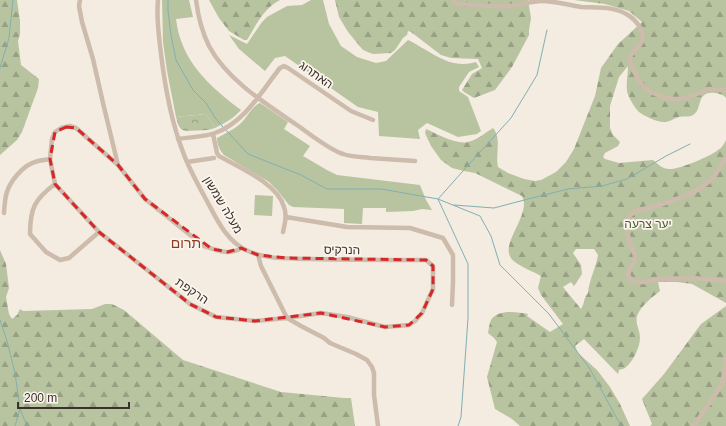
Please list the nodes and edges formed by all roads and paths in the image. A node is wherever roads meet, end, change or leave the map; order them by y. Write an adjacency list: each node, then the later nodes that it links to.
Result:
1 (80, 0): 15 (street)
2 (158, 0): 9 (street, מעלה שמשון)
3 (196, 0): 6 (street)
4 (453, 0): 5 (street)
5 (726, 90)
6 (258, 97): 7 (street, האתרוג); 8 (street); 13 (street)
7 (373, 120)
8 (214, 134): 9 (street); 18 (street)
9 (178, 139): 14 (street, מעלה שמשון)
10 (214, 158): 14 (street)
11 (726, 158): 24 (street)
12 (50, 159): 15 (street); 16 (street); 17 (street)
13 (415, 161)
14 (187, 162): 21 (street, מעלה שמשון)
15 (118, 165): 21 (street)
16 (55, 184): 19 (street, הרקפת); 19 (street)
17 (4, 213)
18 (286, 217): 20 (street); 25 (street)
19 (99, 232): 26 (street, הרקפת)
20 (283, 232)
21 (241, 248): 22 (street, מעלה שמשון)
22 (258, 255): 23 (street, הנרקיס); 26 (street)
23 (426, 260): 26 (street, הרקפת)
24 (726, 281)
25 (452, 305)
26 (287, 318): 28 (street)
27 (726, 357): 29 (street)
28 (378, 426)
29 (694, 426)

